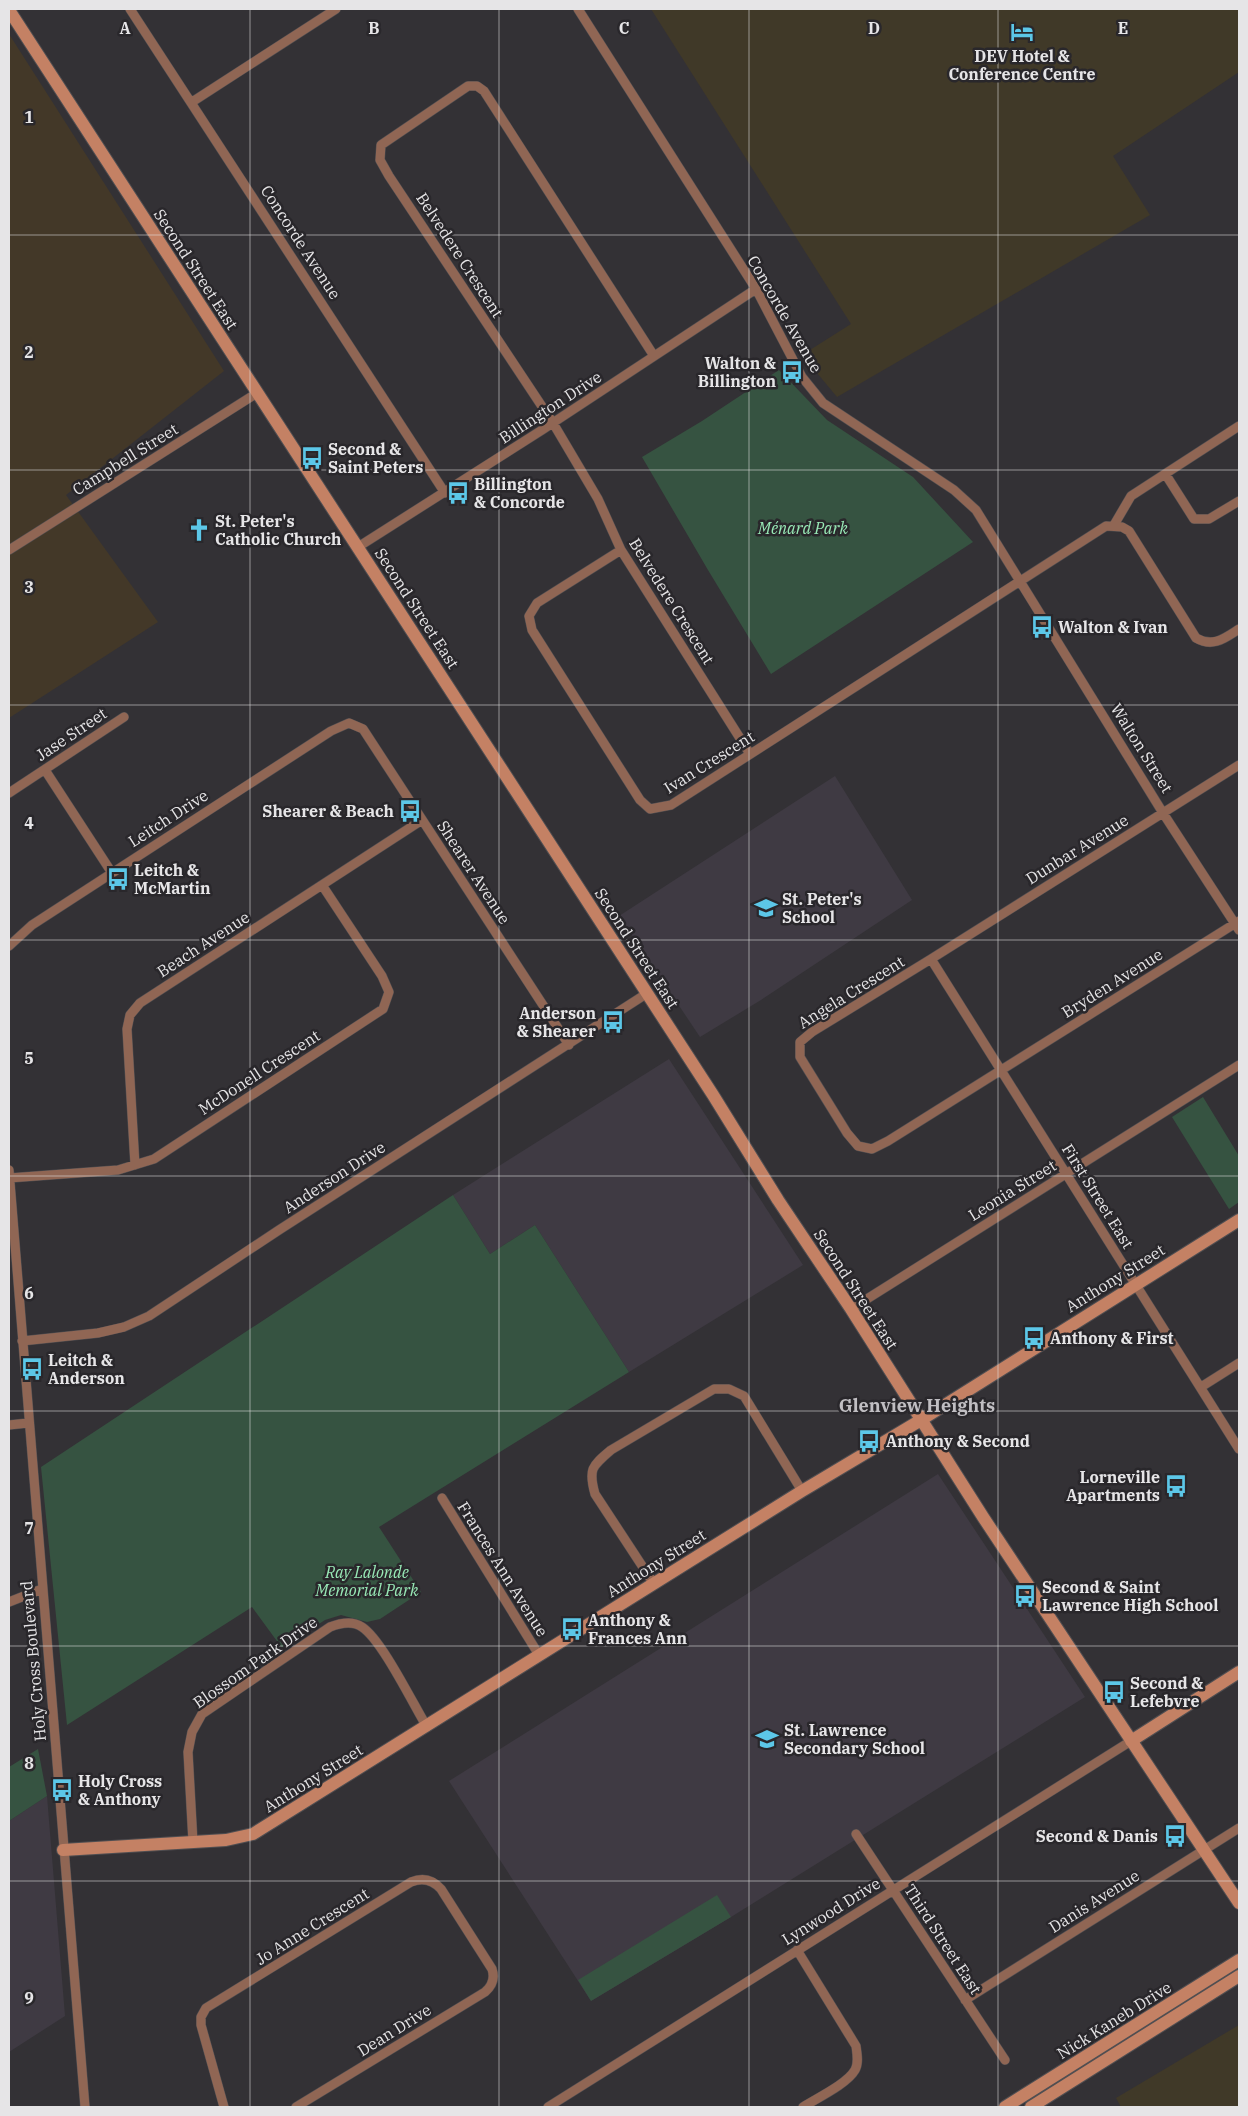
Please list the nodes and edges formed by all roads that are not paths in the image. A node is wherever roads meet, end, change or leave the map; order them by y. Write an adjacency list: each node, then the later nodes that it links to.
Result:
1 (130, 9): 5 (street, Concorde Avenue)
2 (336, 9): 5 (street)
3 (578, 9): 6 (street, Concorde Avenue)
4 (9, 10): 8 (main road, Second Street East)
5 (192, 102): 12 (street, Concorde Avenue)
6 (756, 289): 7 (street, Billington Drive); 18 (street, Concorde Avenue)
7 (654, 356): 9 (street, Billington Drive); 9 (street, Belvedere Crescent)
8 (258, 393): 15 (main road, Second Street East); 16 (street, Campbell Street)
9 (553, 423): 12 (street, Billington Drive); 17 (street, Belvedere Crescent)
10 (1239, 426): 11 (street)
11 (1166, 475): 13 (street); 14 (street)
12 (445, 493): 15 (street, Billington Drive)
13 (1239, 502)
14 (1114, 525): 18 (street, Ivan Crescent); 19 (street)
15 (358, 547): 33 (main road, Second Street East)
16 (9, 550)
17 (621, 550): 22 (street, Belvedere Crescent); 22 (street, Ivan Crescent)
18 (1021, 581): 22 (street, Ivan Crescent); 26 (street, Walton Street)
19 (1239, 629)
20 (124, 717): 24 (street, Jase Street)
21 (349, 723): 27 (street, Shearer Avenue); 28 (street, Leitch Drive)
22 (750, 754)
23 (1239, 765): 26 (street, Dunbar Avenue)
24 (45, 770): 25 (street, Jase Street); 28 (street)
25 (9, 793)
26 (1163, 812): 30 (street, Walton Street); 32 (street, Dunbar Avenue)
27 (422, 820): 29 (street, Beach Avenue); 34 (street, Shearer Avenue)
28 (112, 873): 31 (street, Leitch Drive)
29 (322, 885): 37 (street, Beach Avenue); 37 (street, McDonell Crescent)
30 (1238, 925): 36 (street, Bryden Avenue)
31 (9, 946)
32 (931, 960): 36 (street, First Street East); 36 (street, Angela Crescent)
33 (646, 994): 34 (street, Anderson Drive); 43 (main road, Second Street East)
34 (569, 1044): 44 (street, Anderson Drive)
35 (1239, 1065): 39 (street, Leonia Street)
36 (1001, 1070): 39 (street, First Street East)
37 (136, 1165): 40 (street, McDonell Crescent)
38 (9, 1170): 40 (street)
39 (1067, 1173): 42 (street, First Street East); 43 (street, Leonia Street)
40 (9, 1178): 44 (street)
41 (1239, 1220): 42 (main road, Anthony Street)
42 (1136, 1284): 46 (street, First Street East); 47 (main road, Anthony Street)
43 (851, 1309): 47 (main road, Second Street East)
44 (22, 1341): 48 (street)
45 (1239, 1363): 46 (street)
46 (1201, 1387): 50 (street, First Street East)
47 (921, 1420): 51 (main road, Anthony Street); 59 (main road, Second Street East)
48 (28, 1422): 49 (street); 54 (street, Holy Cross Boulevard)
49 (9, 1425)
50 (1239, 1449)
51 (802, 1491): 53 (main road, Anthony Street); 53 (street)
52 (442, 1498): 56 (street, Frances Ann Avenue)
53 (654, 1584): 56 (main road, Anthony Street)
54 (42, 1589): 55 (street); 63 (street, Holy Cross Boulevard)
55 (9, 1602)
56 (539, 1656): 58 (main road, Anthony Street)
57 (1239, 1672): 59 (main road)
58 (427, 1727): 62 (main road, Anthony Street); 62 (street, Blossom Park Drive)
59 (1132, 1741): 64 (main road, Second Street East); 65 (street, Lynwood Drive)
60 (1239, 1828): 64 (street, Danis Avenue)
61 (856, 1834): 65 (street, Third Street East)
62 (193, 1842): 63 (main road, Anthony Street)
63 (64, 1850): 73 (street, Holy Cross Boulevard)
64 (1204, 1850): 66 (main road, Second Street East); 71 (street, Danis Avenue)
65 (893, 1889): 67 (street, Lynwood Drive); 71 (street, Third Street East)
66 (1239, 1903)
67 (797, 1950): 76 (street, Lynwood Drive); 77 (street)
68 (1239, 1960): 78 (main road, Nick Kaneb Drive)
69 (492, 1969): 74 (street, Jo Anne Crescent); 75 (street, Dean Drive)
70 (1239, 1976): 79 (main road, Nick Kaneb Drive)
71 (965, 2000): 72 (street, Third Street East)
72 (1005, 2060)
73 (85, 2107)
74 (224, 2107)
75 (296, 2107)
76 (548, 2107)
77 (802, 2107)
78 (1005, 2107)
79 (1031, 2107)

